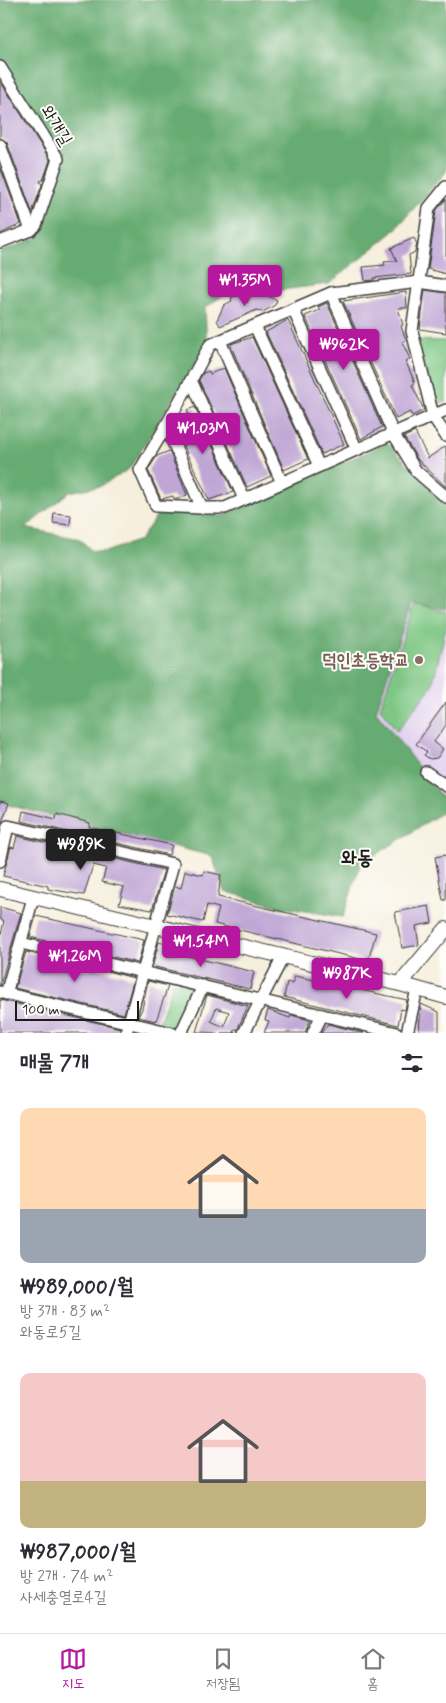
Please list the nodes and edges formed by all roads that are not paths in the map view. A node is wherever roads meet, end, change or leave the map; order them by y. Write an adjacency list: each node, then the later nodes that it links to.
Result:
1 (0, 67): 4 (street, 와개길)
2 (0, 145): 4 (street)
3 (446, 187): 6 (street)
4 (31, 230): 5 (street)
5 (0, 242)
6 (419, 282): 7 (street); 8 (street); 14 (street)
7 (446, 286)
8 (331, 293): 9 (street); 16 (street)
9 (293, 309): 10 (street); 18 (street)
10 (255, 326): 11 (street); 19 (street)
11 (220, 341): 12 (street); 20 (street)
12 (191, 380): 15 (street); 22 (street)
13 (446, 410): 14 (street)
14 (434, 416): 16 (street); 17 (street)
15 (166, 426): 23 (street); 23 (street)
16 (393, 433): 18 (street); 21 (street)
17 (446, 436)
18 (357, 450): 19 (street)
19 (319, 466): 20 (street)
20 (282, 483): 22 (street)
21 (446, 497)
22 (244, 499): 23 (street)
23 (202, 508)
24 (426, 772): 25 (street)
25 (446, 786)
26 (0, 860): 29 (street)
27 (0, 889): 28 (main road)
28 (33, 898): 29 (main road); 31 (street)
29 (156, 927): 32 (main road); 33 (street)
30 (446, 929): 34 (main road)
31 (21, 944): 33 (street); 37 (street)
32 (283, 957): 34 (main road); 39 (street)
33 (144, 973): 35 (street); 41 (street)
34 (400, 984): 36 (main road)
35 (203, 986): 39 (street); 44 (street)
36 (417, 989): 38 (main road); 48 (street)
37 (3, 993): 41 (street)
38 (446, 997)
39 (261, 1000): 40 (street); 45 (street)
40 (322, 1015): 42 (street); 46 (street)
41 (127, 1028): 43 (street)
42 (372, 1030): 47 (street)
43 (172, 1033)
44 (181, 1033)
45 (244, 1033)
46 (313, 1033)
47 (396, 1033)
48 (407, 1033)

